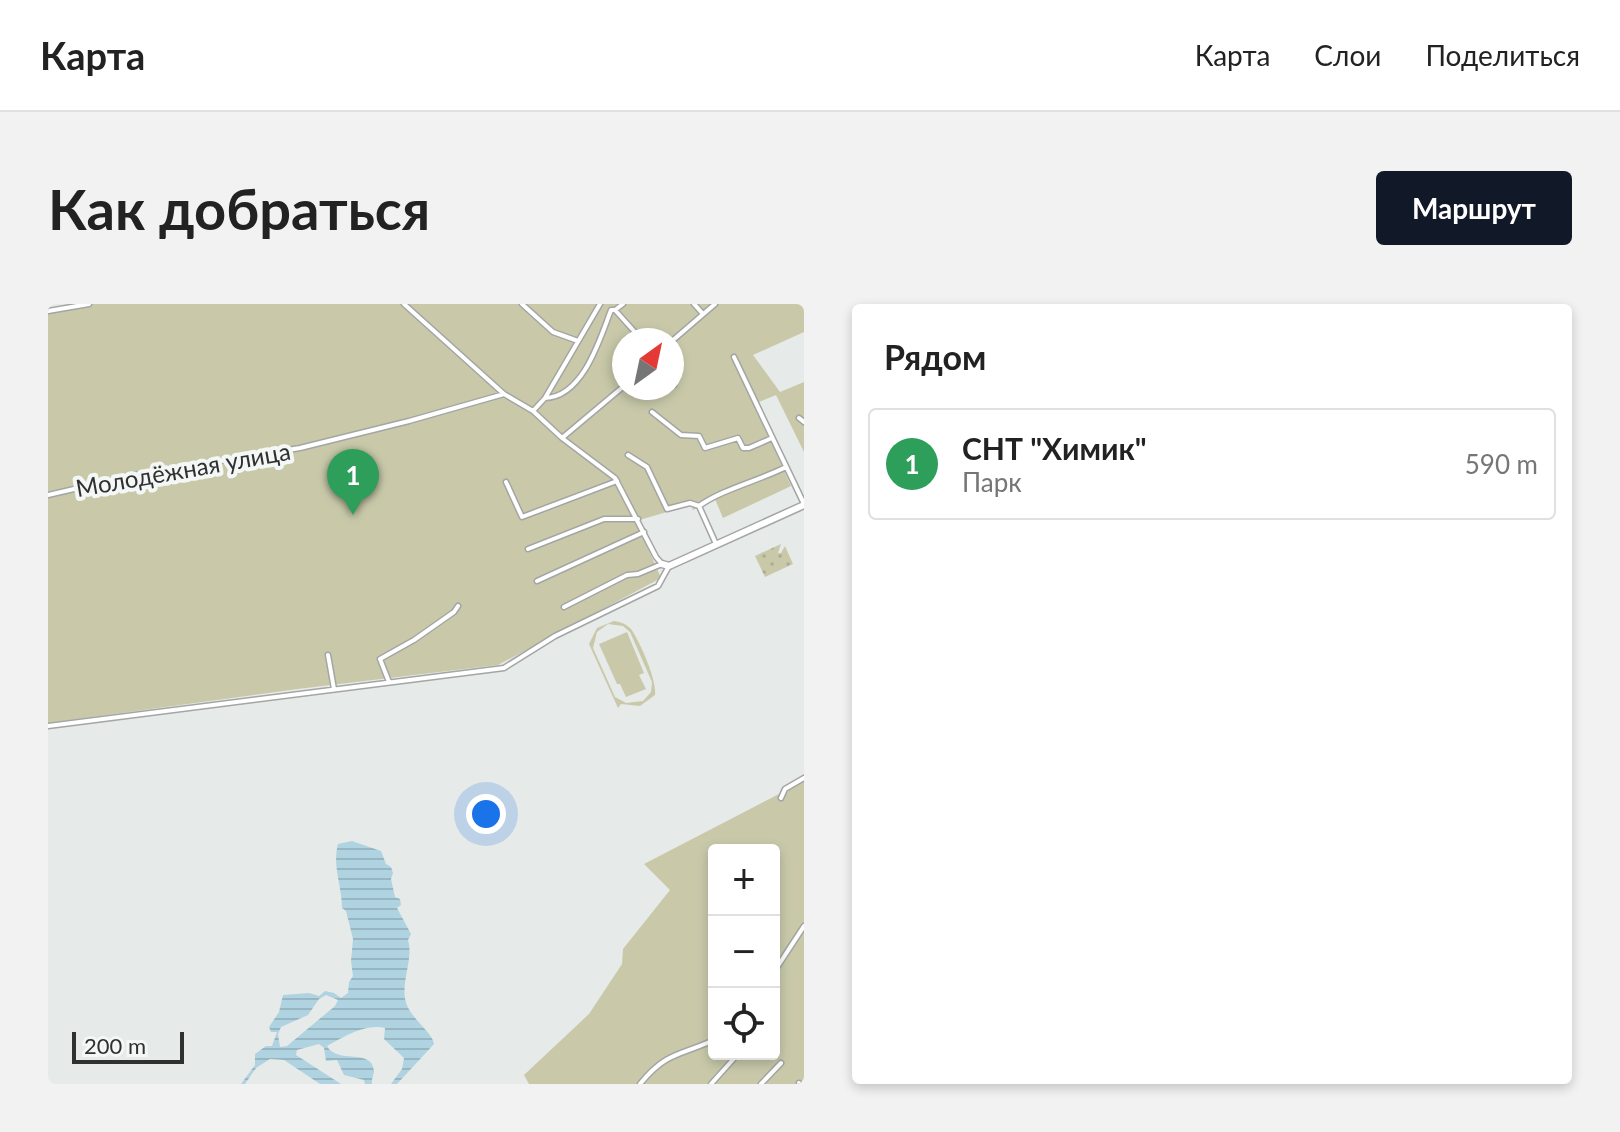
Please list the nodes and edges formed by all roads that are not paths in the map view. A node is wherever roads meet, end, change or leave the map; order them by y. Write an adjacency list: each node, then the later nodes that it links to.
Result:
1 (89, 304): 10 (street)
2 (404, 304): 16 (street)
3 (522, 304): 14 (street)
4 (588, 304): 8 (street)
5 (623, 304): 9 (street)
6 (694, 304): 11 (street)
7 (715, 304): 11 (street)
8 (600, 306): 9 (street); 14 (street)
9 (613, 310): 12 (street); 18 (street)
10 (48, 311)
11 (703, 314): 13 (street)
12 (630, 328)
13 (684, 331)
14 (578, 341): 18 (street)
15 (734, 357): 22 (street)
16 (504, 394): 19 (street); 27 (street, Молодёжная улица)
17 (612, 396): 21 (street)
18 (545, 398): 19 (street)
19 (533, 411): 21 (street)
20 (652, 412): 22 (street)
21 (562, 438): 25 (street)
22 (772, 438): 24 (street)
23 (628, 455): 29 (street)
24 (786, 467): 28 (street); 29 (street)
25 (617, 481): 26 (street); 30 (street)
26 (506, 482)
27 (48, 495)
28 (804, 505): 32 (street)
29 (699, 506): 32 (street)
30 (638, 519): 31 (street); 33 (street)
31 (644, 532): 34 (street); 35 (street)
32 (716, 544): 34 (street)
33 (528, 549)
34 (665, 565): 37 (street); 39 (street)
35 (537, 581)
36 (458, 606): 39 (street)
37 (564, 607)
38 (328, 655): 40 (street)
39 (389, 682): 40 (street)
40 (334, 689): 41 (street)
41 (48, 726)
42 (804, 778): 43 (street)
43 (781, 798)
44 (804, 926): 45 (street)
45 (780, 963)
46 (708, 1042): 49 (street)
47 (733, 1060): 50 (street)
48 (781, 1063): 51 (street)
49 (640, 1084)
50 (711, 1084)
51 (761, 1084)

